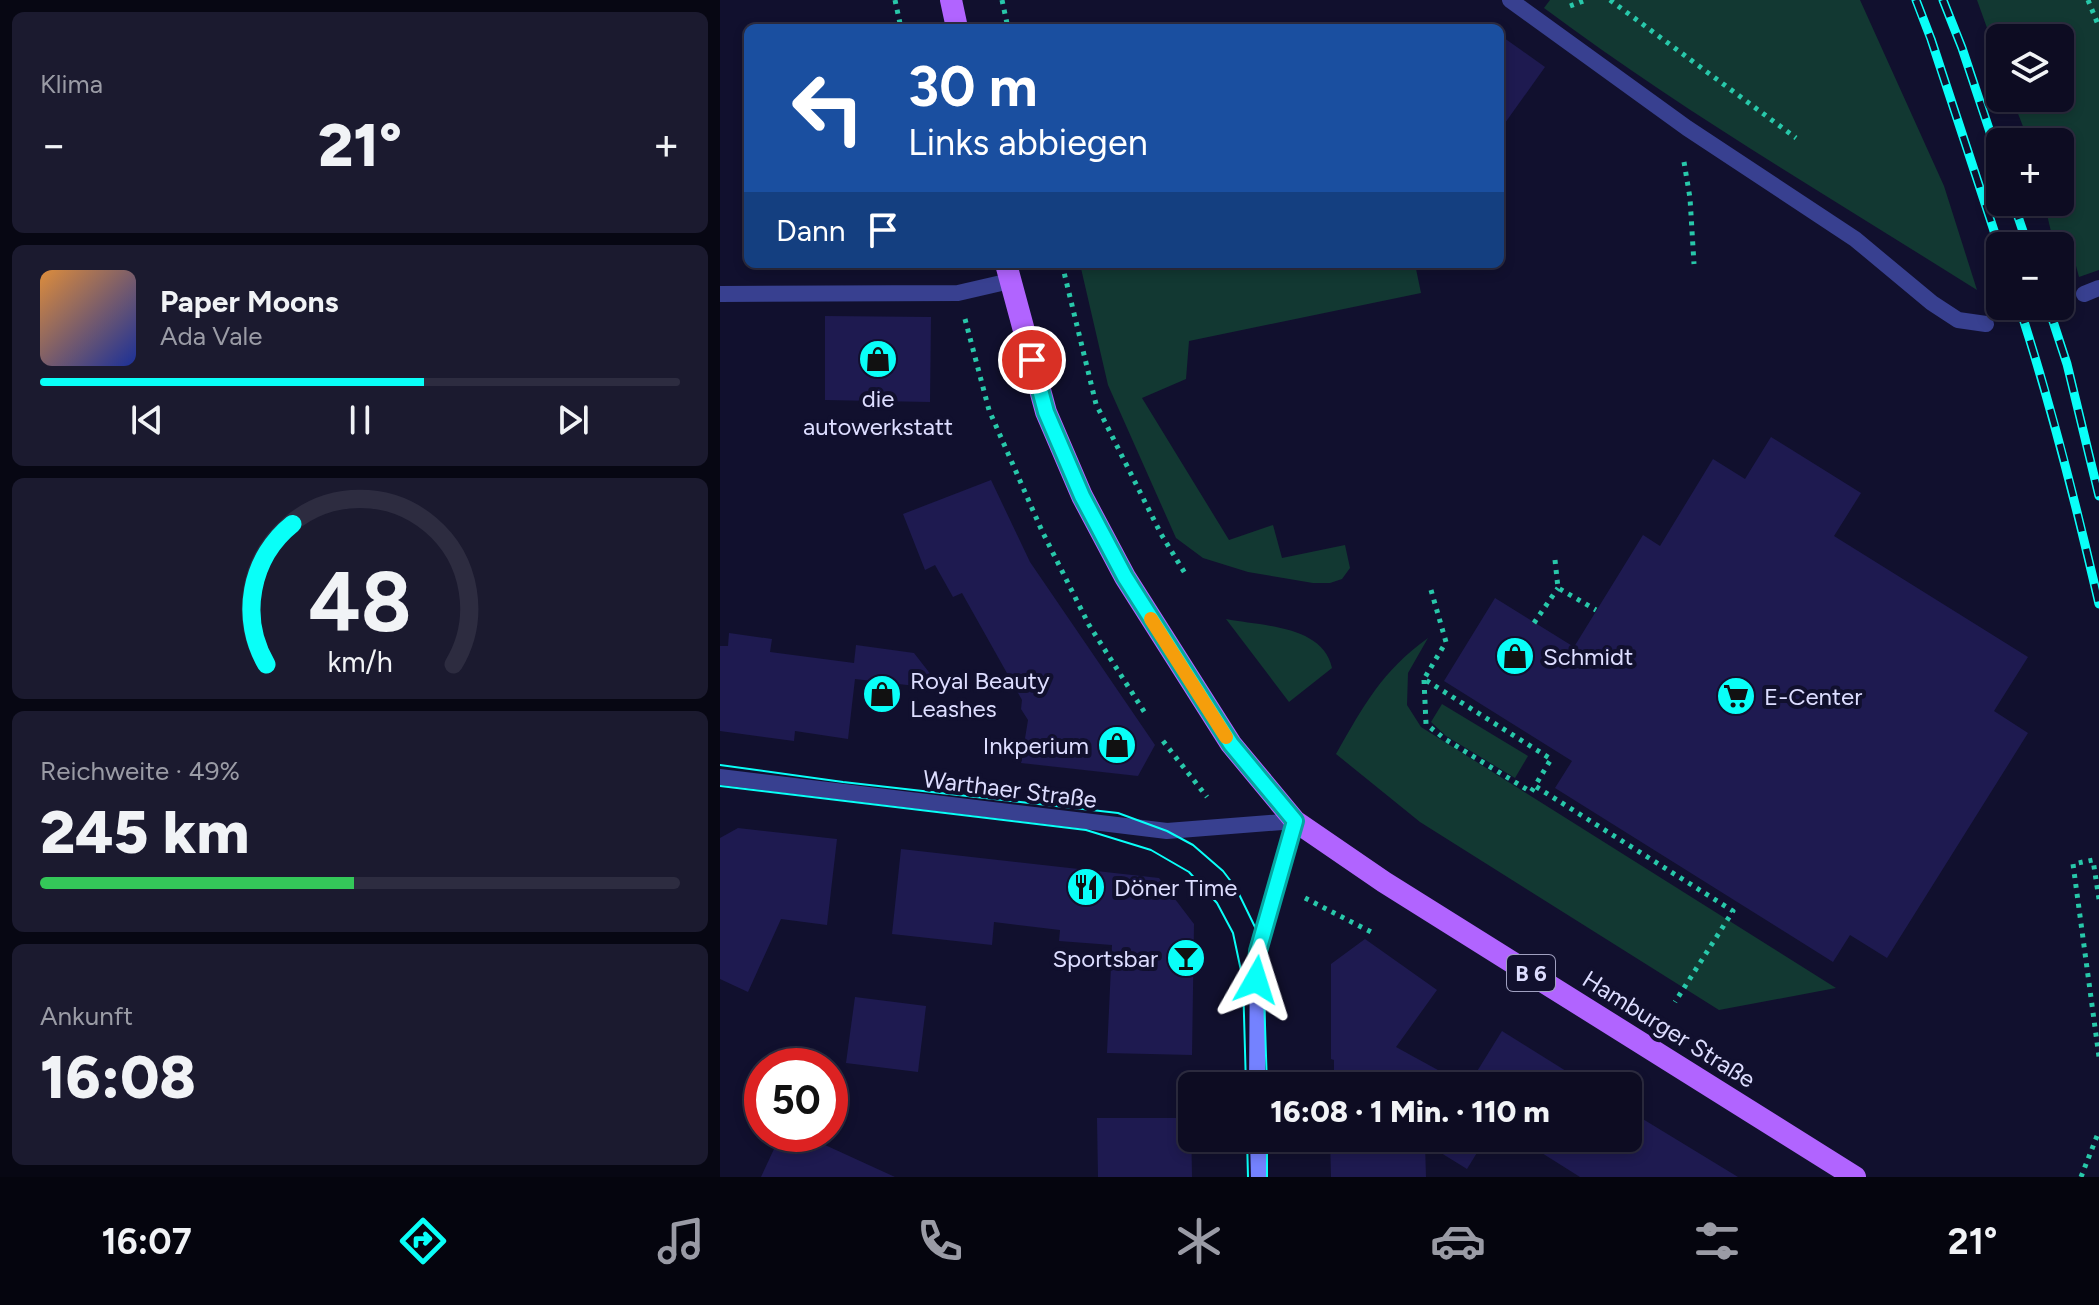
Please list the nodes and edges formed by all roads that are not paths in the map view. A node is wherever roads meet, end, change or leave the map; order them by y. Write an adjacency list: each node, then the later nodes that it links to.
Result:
1 (951, 0): 3 (main road)
2 (1510, 0): 6 (street)
3 (956, 24)
4 (1008, 272): 5 (street); 8 (main road, B 6)
5 (720, 294)
6 (1986, 324)
7 (720, 777): 8 (street, Warthaer Straße)
8 (1295, 821): 9 (main road); 12 (main road, Hamburger Straße / B 6)
9 (1257, 1072)
10 (1258, 1152): 11 (main road)
11 (1259, 1177)
12 (1855, 1177)

